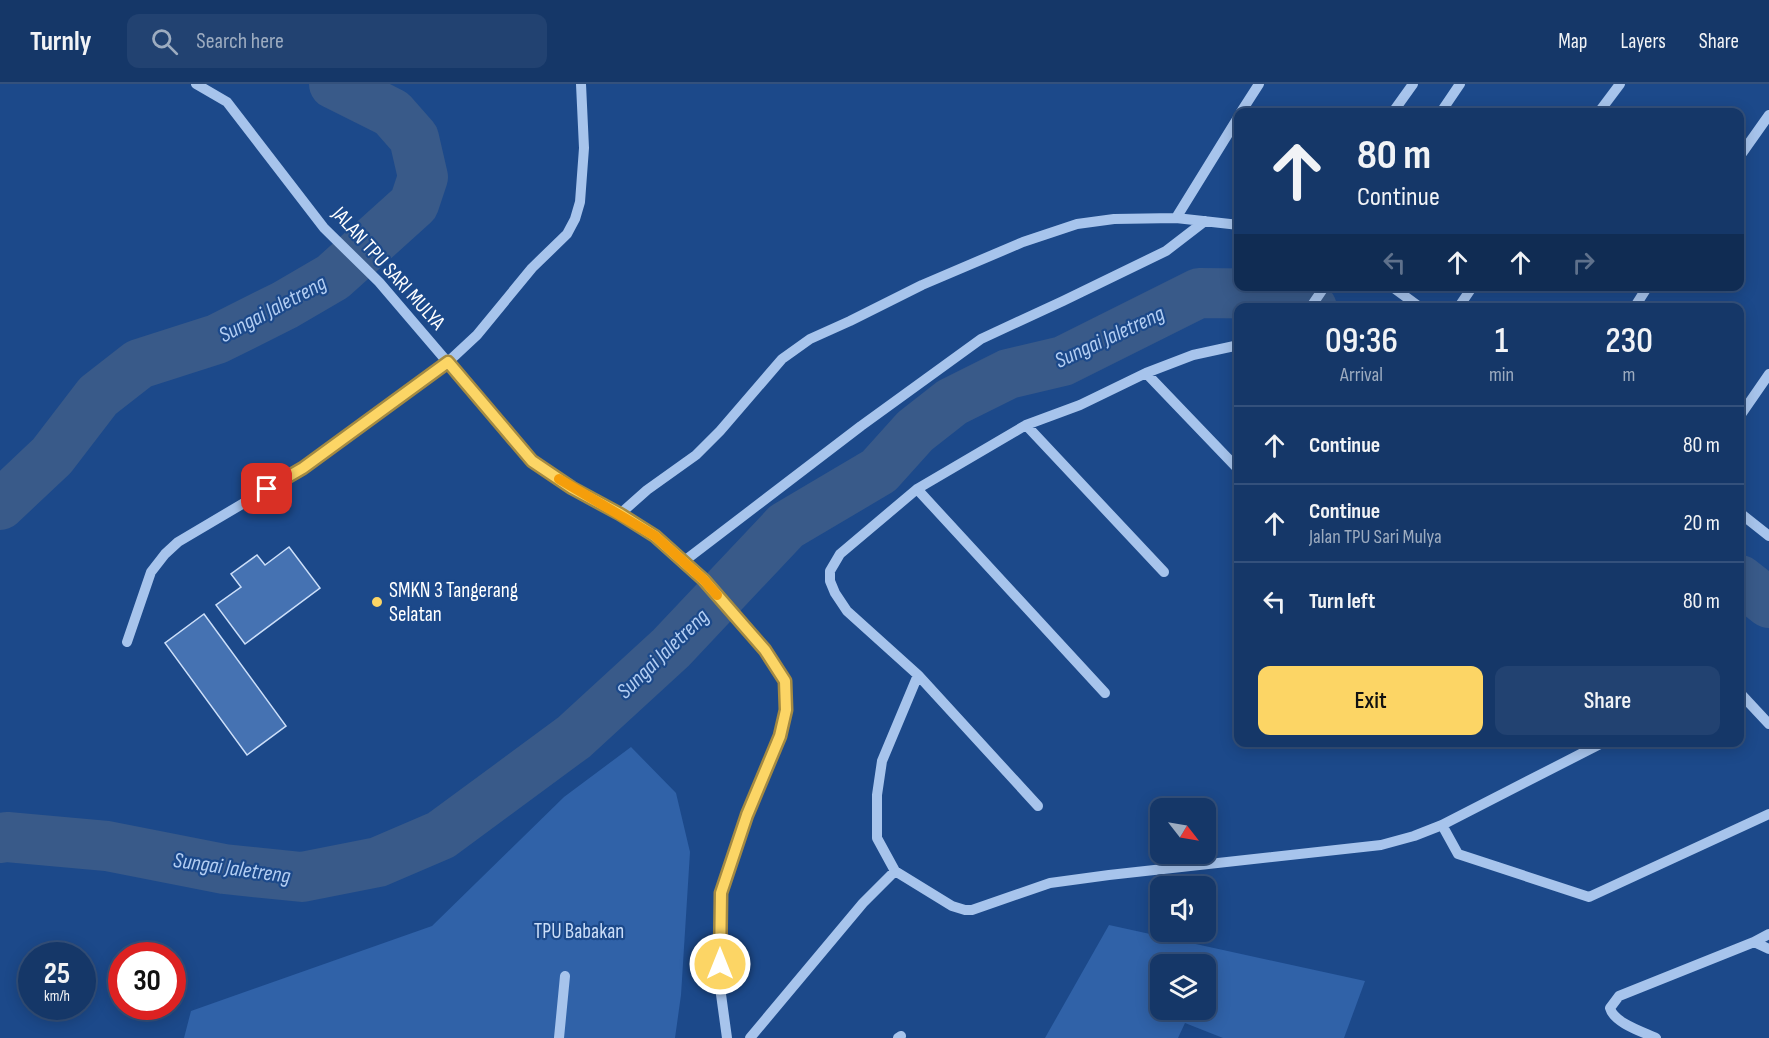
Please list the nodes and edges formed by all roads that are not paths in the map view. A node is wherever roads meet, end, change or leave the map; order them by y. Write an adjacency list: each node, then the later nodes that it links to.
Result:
1 (196, 84): 20 (street, JALAN TPU SARI MULYA)
2 (581, 84): 20 (street)
3 (1258, 84): 7 (street)
4 (1413, 84): 8 (street)
5 (1460, 84): 9 (street)
6 (1620, 84): 10 (street)
7 (1244, 108)
8 (1396, 108)
9 (1444, 108)
10 (1602, 108)
11 (1769, 115): 13 (street)
12 (1234, 124): 14 (street)
13 (1744, 150)
14 (1176, 218): 15 (street); 27 (street)
15 (1205, 222): 16 (street); 30 (street)
16 (1234, 225)
17 (1398, 291): 18 (street)
18 (1414, 303)
19 (1234, 346): 21 (street)
20 (448, 362): 27 (street, JALAN TPU SARI MULYA); 32 (street)
21 (1146, 373): 24 (street); 25 (street)
22 (1769, 374): 23 (street)
23 (1744, 410)
24 (1026, 425): 26 (street); 31 (street)
25 (1234, 465)
26 (917, 489): 33 (street); 34 (street)
27 (620, 514): 30 (street, JALAN TPU SARI MULYA)
28 (1744, 516): 29 (street)
29 (1769, 536)
30 (684, 562): 47 (street, JALAN TPU SARI MULYA)
31 (1164, 572)
32 (127, 642)
33 (918, 675): 38 (street); 41 (street)
34 (1106, 693)
35 (1744, 697): 36 (street)
36 (1769, 724)
37 (1594, 747): 40 (street)
38 (1038, 806)
39 (1769, 814): 40 (street)
40 (1442, 825): 41 (street)
41 (896, 871): 48 (street)
42 (1769, 934): 43 (street)
43 (1754, 942): 44 (street); 49 (street)
44 (1769, 949)
45 (565, 976): 46 (street)
46 (559, 1038)
47 (727, 1038)
48 (750, 1038)
49 (1656, 1038)

